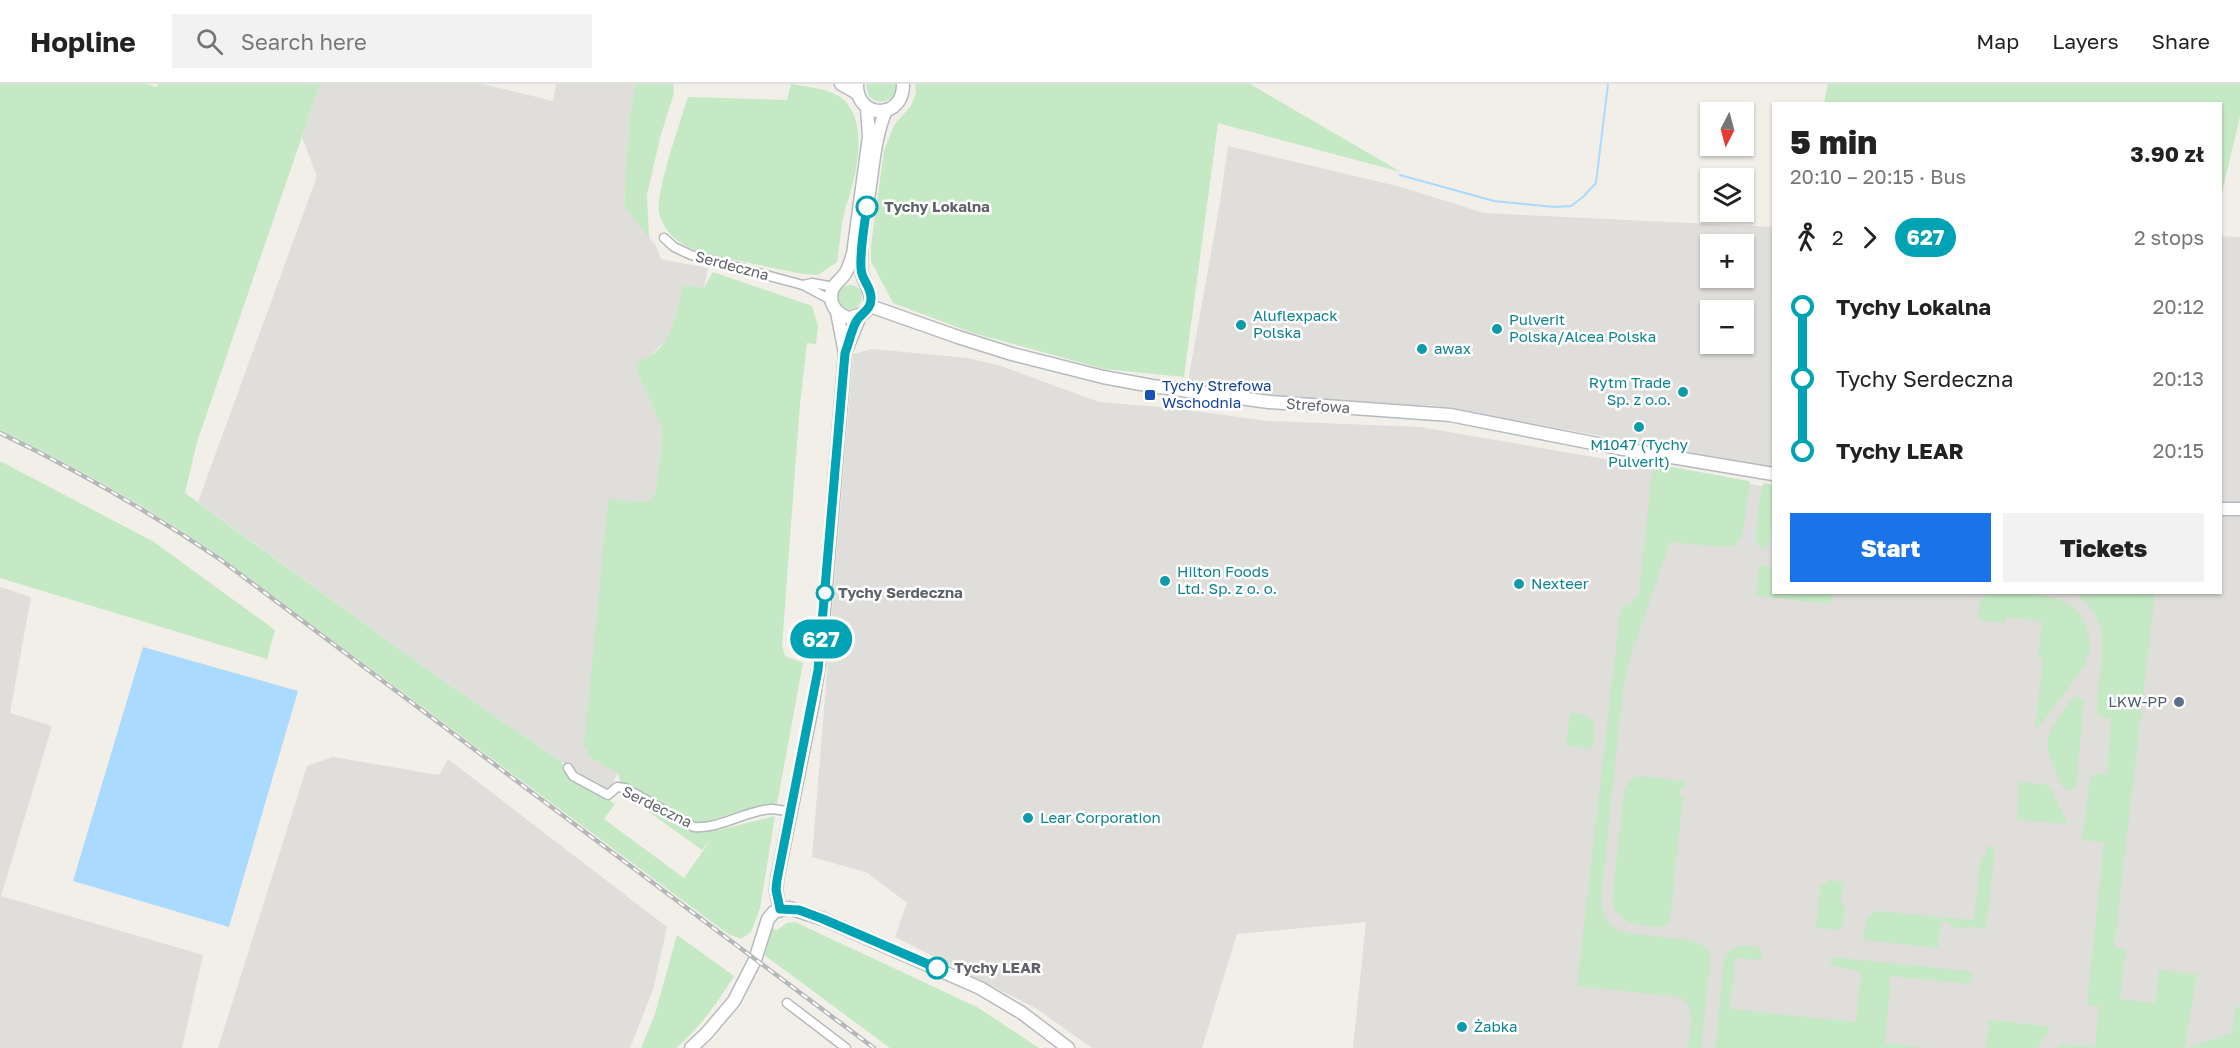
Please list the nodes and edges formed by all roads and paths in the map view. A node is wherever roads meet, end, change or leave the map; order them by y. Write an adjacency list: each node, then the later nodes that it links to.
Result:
1 (841, 84): 3 (street)
2 (903, 84): 5 (street)
3 (857, 89): 4 (street)
4 (867, 107): 5 (street); 8 (street)
5 (886, 110): 7 (street)
6 (664, 238): 9 (street, Serdeczna)
7 (863, 281): 8 (street); 11 (street)
8 (838, 284): 9 (street); 10 (street)
9 (803, 285): 10 (street)
10 (831, 300): 12 (street)
11 (870, 306): 13 (street); 15 (street, Strefowa)
12 (837, 312): 13 (street); 14 (street)
13 (860, 316): 14 (street)
14 (845, 353): 19 (street)
15 (1772, 474)
16 (2222, 509): 17 (street)
17 (2240, 509)
18 (568, 768): 19 (street, Serdeczna)
19 (790, 812): 20 (street)
20 (780, 909): 22 (street); 24 (street)
21 (787, 1003): 23 (street)
22 (691, 1048)
23 (846, 1048)
24 (1068, 1048)

